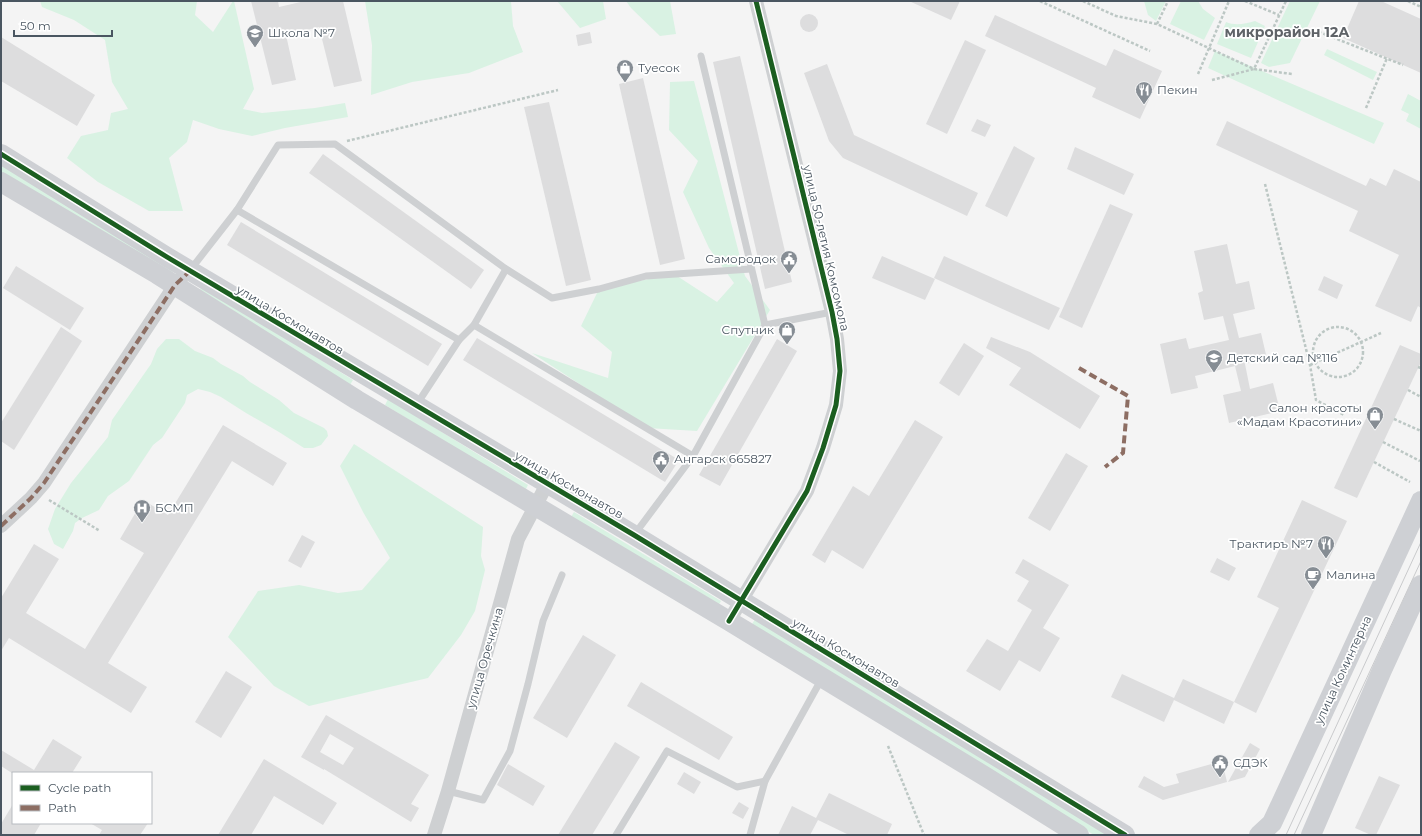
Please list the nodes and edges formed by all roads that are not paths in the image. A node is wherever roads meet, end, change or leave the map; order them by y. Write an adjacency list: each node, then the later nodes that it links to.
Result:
1 (756, 1): 10 (street, улица 50-летия Комсомола)
2 (701, 56): 7 (lane)
3 (1, 154): 8 (street, улица Космонавтов)
4 (1, 182): 9 (street)
5 (237, 210): 6 (lane); 8 (lane); 13 (lane)
6 (506, 269): 7 (lane); 11 (lane)
7 (751, 269): 12 (lane)
8 (190, 271): 9 (street); 14 (street, улица Космонавтов)
9 (175, 285): 18 (street); 19 (street)
10 (832, 312): 12 (lane); 23 (street, улица 50-летия Комсомола)
11 (474, 325): 13 (lane); 15 (lane)
12 (765, 325): 15 (lane)
13 (459, 340): 14 (lane)
14 (415, 406): 16 (street, улица Космонавтов)
15 (693, 456): 20 (lane)
16 (547, 484): 18 (street, улица Оречкина); 20 (street, улица Космонавтов)
17 (1421, 501): 33 (street, улица Коминтерна)
18 (534, 506): 24 (street); 27 (street, улица Оречкина)
19 (1, 526)
20 (634, 535): 23 (street, улица Космонавтов)
21 (562, 575): 27 (lane)
22 (1421, 585): 34 (street)
23 (742, 602): 24 (street, улица 50-летия Комсомола); 32 (street, улица Космонавтов)
24 (729, 621): 25 (street)
25 (822, 678): 26 (lane); 31 (street)
26 (765, 781): 29 (lane); 30 (lane)
27 (448, 791): 28 (street, улица Оречкина)
28 (434, 835)
29 (616, 835)
30 (750, 835)
31 (1079, 835)
32 (1125, 835)
33 (1259, 835)
34 (1310, 835)

